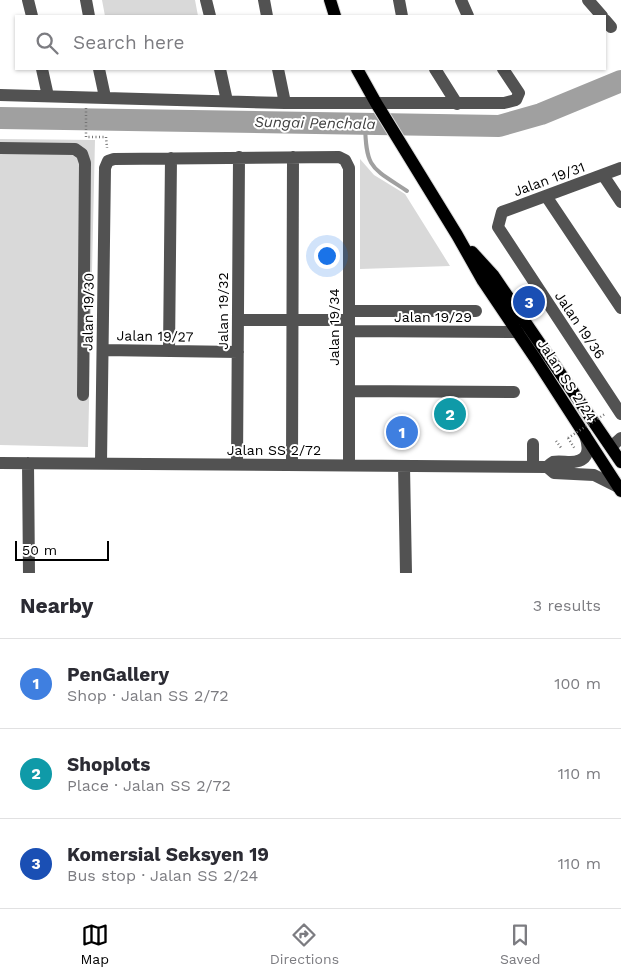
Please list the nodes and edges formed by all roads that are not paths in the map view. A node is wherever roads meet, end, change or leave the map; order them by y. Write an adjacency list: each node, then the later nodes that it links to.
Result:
1 (28, 0): 9 (street)
2 (86, 0): 10 (street)
3 (206, 0): 11 (street)
4 (264, 0): 12 (street)
5 (330, 0): 13 (main road)
6 (399, 0): 14 (street)
7 (461, 0): 15 (street)
8 (588, 0): 16 (street)
9 (32, 15)
10 (89, 15)
11 (210, 15)
12 (267, 15)
13 (335, 15)
14 (402, 15)
15 (468, 15)
16 (601, 15)
17 (42, 70): 25 (street)
18 (99, 70): 26 (street)
19 (220, 70): 27 (street)
20 (278, 70): 28 (street)
21 (358, 70): 30 (main road, Jalan SS 2/24)
22 (436, 70): 29 (street)
23 (504, 70): 29 (street)
24 (0, 95): 25 (street)
25 (48, 96): 26 (street)
26 (105, 97): 27 (street)
27 (227, 101): 28 (street)
28 (285, 103): 30 (street)
29 (457, 104): 30 (street)
30 (378, 106): 40 (main road, Jalan SS 2/24)
31 (0, 148): 51 (street)
32 (293, 157): 34 (street); 44 (street); 45 (street, Jalan 19/34)
33 (172, 158): 34 (street); 47 (street, Jalan 19/30); 48 (street)
34 (239, 158): 43 (street, Jalan 19/32)
35 (621, 168): 36 (street, Jalan 19/31)
36 (603, 175): 37 (street, Jalan 19/31); 38 (street)
37 (546, 196): 39 (street, Jalan 19/31); 41 (street)
38 (621, 202)
39 (498, 228): 55 (street, Jalan 19/36)
40 (457, 235): 46 (main road, Jalan SS 2/24); 58 (main road, Jalan SS 2/24)
41 (621, 308)
42 (476, 311): 45 (street)
43 (238, 320): 44 (street); 49 (street, Jalan 19/32)
44 (292, 320): 45 (street); 65 (street)
45 (349, 321): 46 (street, Jalan 19/29); 52 (street, Jalan 19/34)
46 (518, 332): 57 (main road, Jalan SS 2/24)
47 (102, 350): 48 (street, Jalan 19/27); 50 (street, Jalan 19/30)
48 (169, 351): 49 (street, Jalan 19/27)
49 (238, 352): 64 (street, Jalan 19/32)
50 (102, 368): 51 (street); 63 (street, Jalan 19/30)
51 (84, 369): 54 (street)
52 (349, 392): 53 (street); 66 (street, Jalan 19/34)
53 (514, 392)
54 (83, 396)
55 (617, 399): 56 (street, Jalan 19/36)
56 (621, 414)
57 (585, 434): 69 (street, Jalan SS 2/72); 70 (main road, Jalan SS 2/24)
58 (616, 443): 61 (main road, Jalan SS 2/24)
59 (533, 444): 68 (street)
60 (0, 462): 62 (street, Jalan SS 2/72)
61 (621, 462)
62 (28, 463): 63 (street, Jalan SS 2/72); 71 (street)
63 (101, 463): 64 (street, Jalan SS 2/72)
64 (237, 464): 65 (street, Jalan SS 2/72)
65 (292, 465): 66 (street, Jalan SS 2/72)
66 (349, 465): 67 (street, Jalan SS 2/72)
67 (404, 466): 68 (street, Jalan SS 2/72); 72 (street)
68 (533, 467): 69 (street, Jalan SS 2/72)
69 (547, 467): 70 (street, Jalan SS 2/72)
70 (620, 489)
71 (29, 573)
72 (406, 573)

